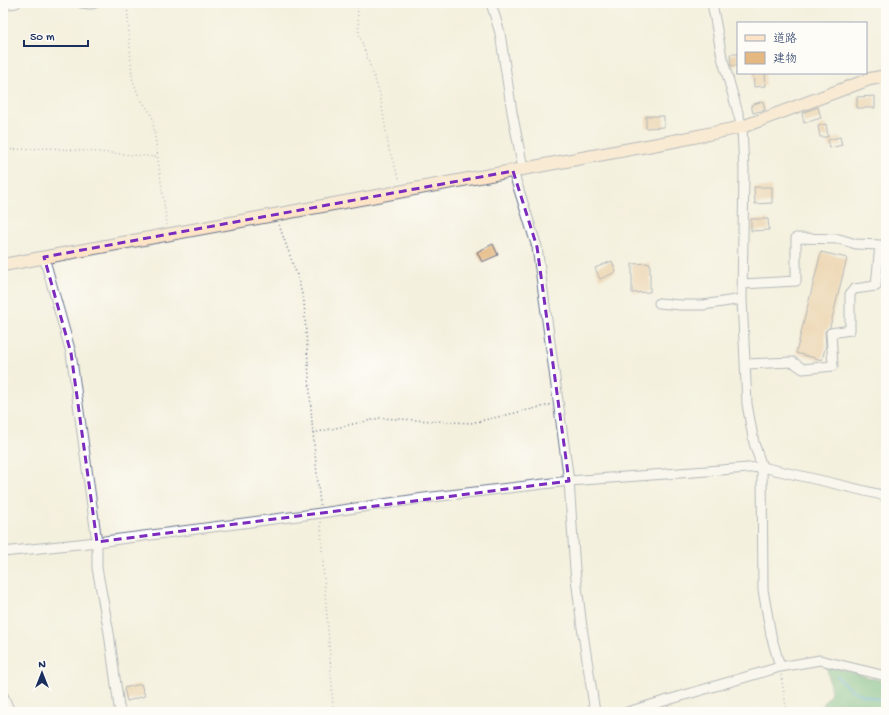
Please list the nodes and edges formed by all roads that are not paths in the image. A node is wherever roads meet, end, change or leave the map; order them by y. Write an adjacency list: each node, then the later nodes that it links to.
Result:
1 (16, 3): 6 (street)
2 (82, 3): 3 (street)
3 (95, 3)
4 (491, 3): 9 (street)
5 (712, 3): 8 (street)
6 (3, 5)
7 (886, 76): 8 (street)
8 (742, 126): 9 (street); 12 (street)
9 (518, 170): 10 (street); 17 (street)
10 (44, 257): 11 (street); 19 (street)
11 (3, 265)
12 (743, 284): 13 (street); 15 (street)
13 (742, 298): 14 (street); 15 (street)
14 (659, 303)
15 (746, 364): 16 (street)
16 (762, 468): 17 (street); 18 (street); 21 (street)
17 (569, 481): 19 (street); 26 (street)
18 (886, 496)
19 (97, 542): 20 (street); 25 (street)
20 (3, 552)
21 (780, 667): 22 (street); 27 (street)
22 (886, 676)
23 (3, 695): 24 (street)
24 (10, 712)
25 (121, 712)
26 (595, 712)
27 (627, 712)

